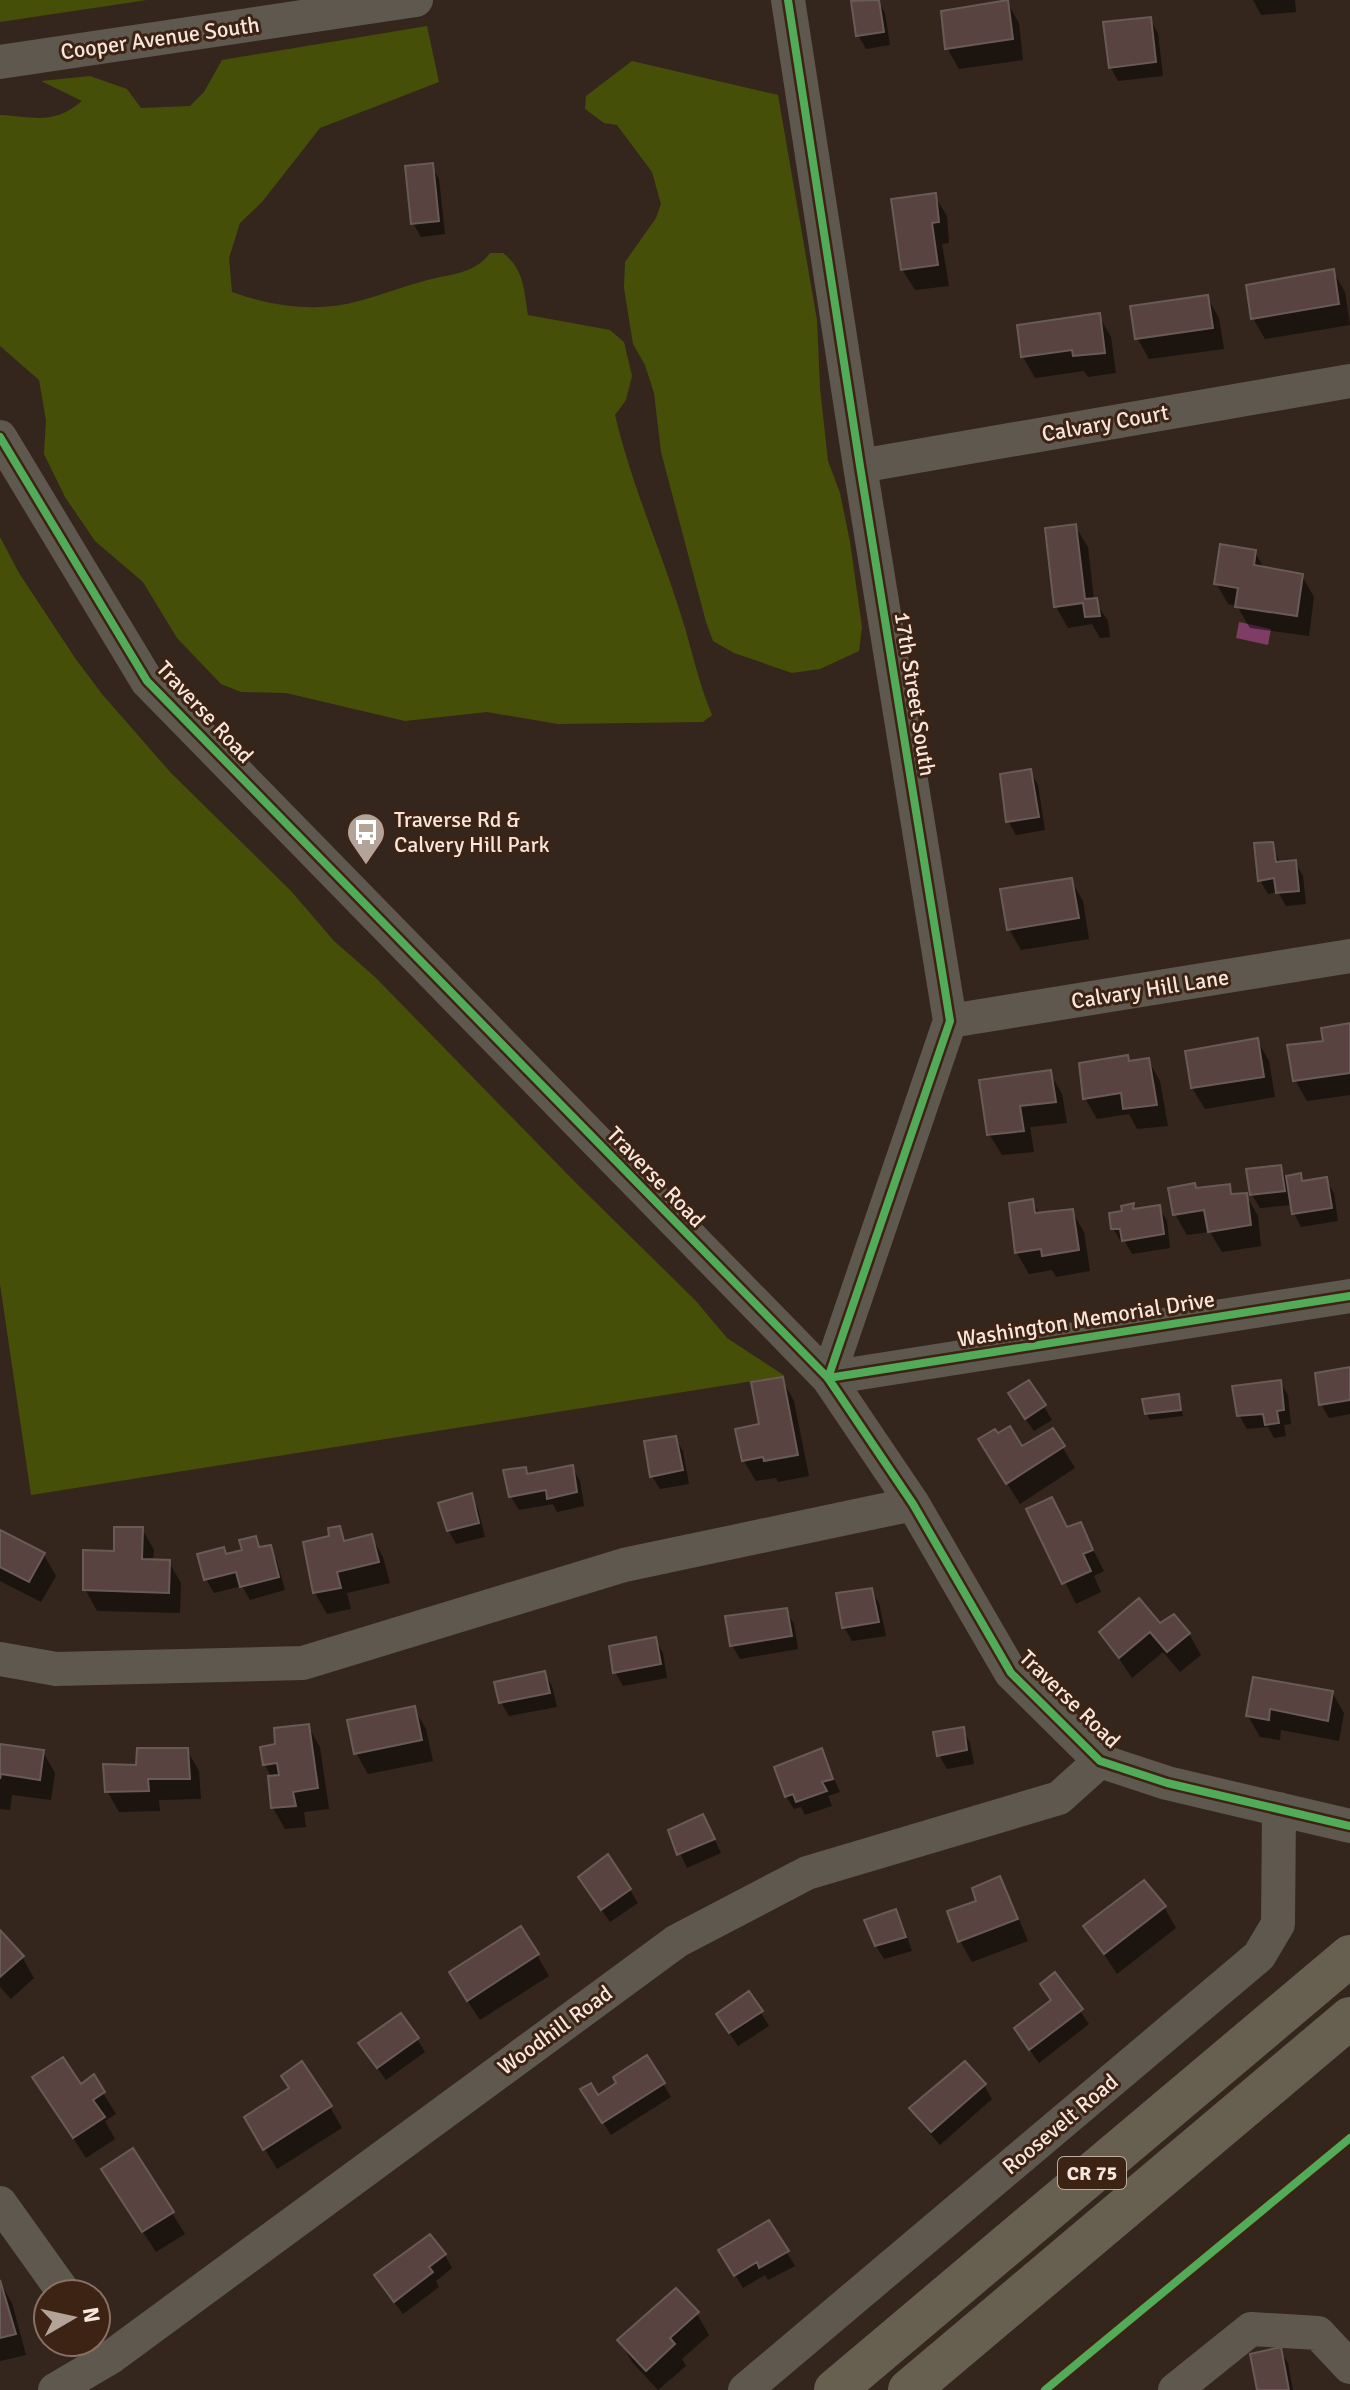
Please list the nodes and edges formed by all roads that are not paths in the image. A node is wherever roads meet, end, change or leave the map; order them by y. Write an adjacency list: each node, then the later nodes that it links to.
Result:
1 (416, 0): 3 (street, Cooper Avenue South)
2 (788, 0): 6 (street, 17th Street South)
3 (0, 62)
4 (1350, 381): 6 (street, Calvary Court)
5 (0, 437): 10 (street, Traverse Road)
6 (860, 466): 8 (street, 17th Street South)
7 (1350, 956): 8 (street, Calvary Hill Lane)
8 (950, 1021): 10 (street, 17th Street South)
9 (1350, 1296): 10 (street, Washington Memorial Drive)
10 (828, 1378): 11 (street, Traverse Road)
11 (913, 1504): 12 (street); 13 (street, Traverse Road)
12 (0, 1659)
13 (1100, 1761): 14 (street, Traverse Road); 20 (street, Woodhill Road)
14 (1279, 1809): 15 (street, Traverse Road); 24 (street, Roosevelt Road)
15 (1350, 1826)
16 (1350, 1956): 25 (main road, CR 75)
17 (1350, 2018): 26 (main road, CR 75)
18 (0, 2203): 19 (street)
19 (54, 2278)
20 (112, 2341)
21 (91, 2358): 23 (street, Woodhill Road)
22 (1350, 2367): 27 (street)
23 (55, 2390)
24 (745, 2390)
25 (835, 2390)
26 (909, 2390)
27 (1175, 2390)

